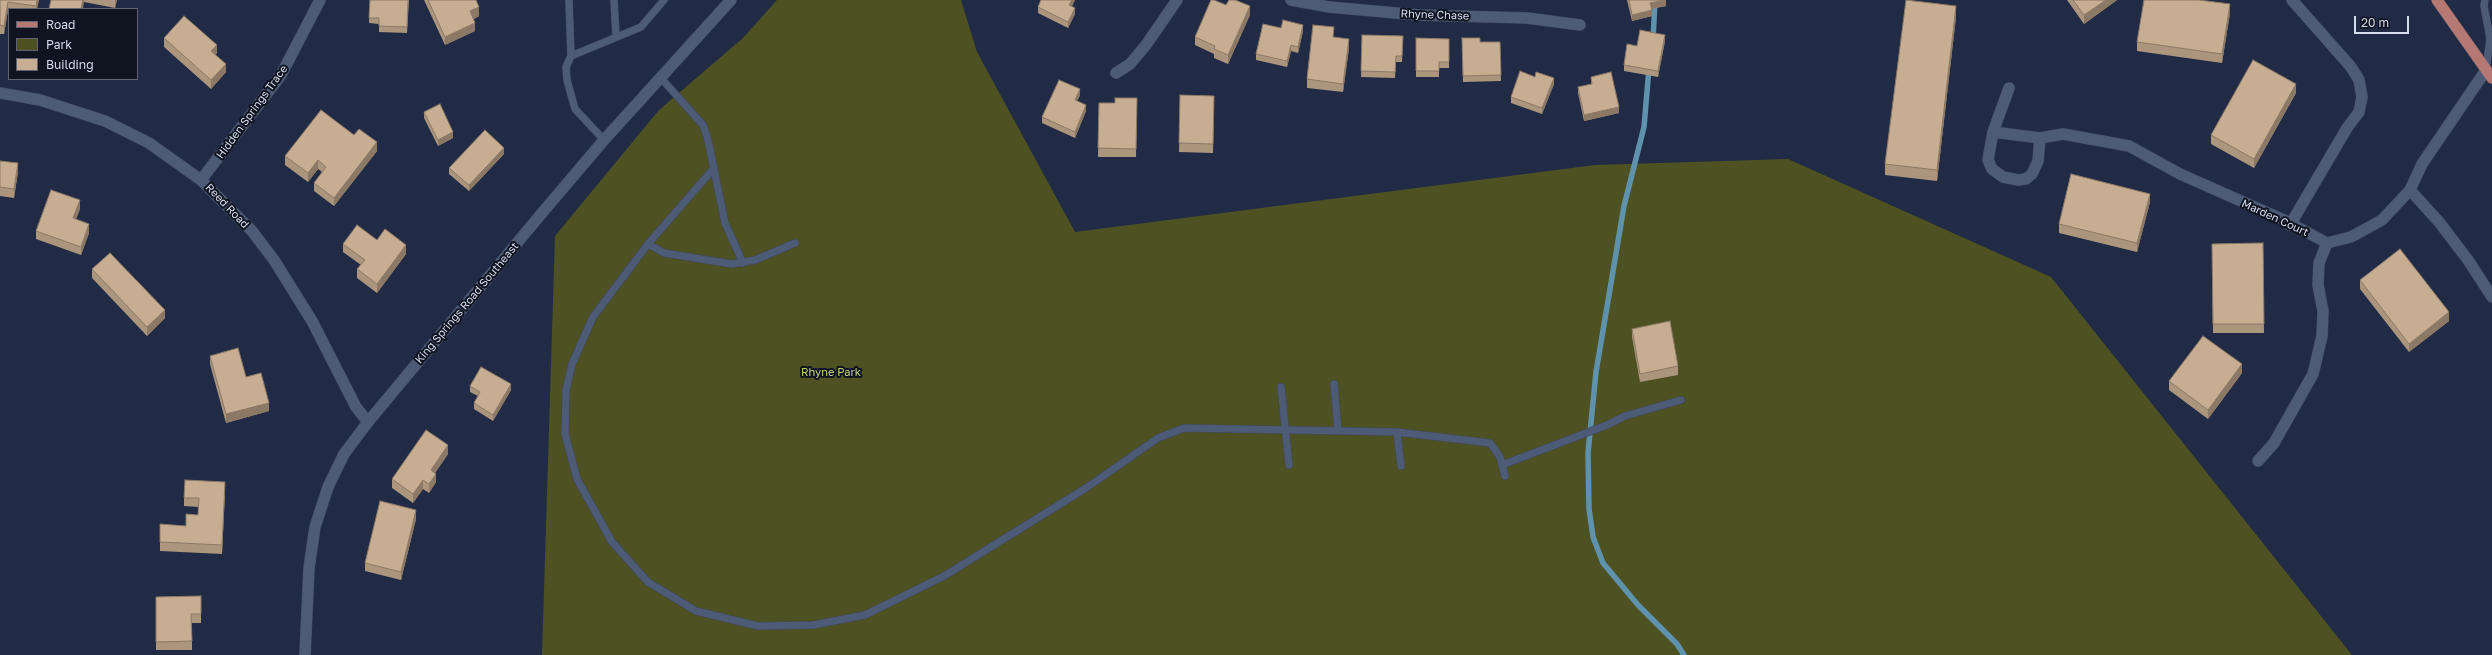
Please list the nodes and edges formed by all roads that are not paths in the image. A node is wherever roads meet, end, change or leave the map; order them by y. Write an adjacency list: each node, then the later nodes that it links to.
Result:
1 (320, 0): 23 (street, Hidden Springs Trace)
2 (614, 0): 12 (lane)
3 (664, 0): 12 (lane)
4 (731, 0): 16 (street, King Springs Road Southeast)
5 (1177, 0): 14 (street)
6 (1291, 0): 11 (street, Rhyne Chase)
7 (2292, 0): 25 (street)
8 (2437, 0): 15 (main road)
9 (2485, 0): 15 (lane)
10 (569, 1): 13 (lane)
11 (1580, 25)
12 (616, 37): 13 (lane)
13 (571, 56): 21 (lane)
14 (1116, 73)
15 (2489, 74): 24 (street)
16 (660, 77): 21 (street, King Springs Road Southeast); 22 (lane)
17 (2009, 88): 19 (street)
18 (0, 93): 23 (street, Reed Road)
19 (1992, 132): 20 (street, Marden Court); 20 (street)
20 (2040, 138): 25 (street, Marden Court)
21 (604, 140): 34 (street, King Springs Road Southeast)
22 (714, 168): 28 (lane); 29 (lane)
23 (202, 180): 34 (street, Reed Road)
24 (2410, 190): 27 (street); 30 (street)
25 (2290, 225): 27 (street, Marden Court)
26 (795, 243): 29 (lane)
27 (2327, 243): 38 (street)
28 (648, 244): 29 (lane); 35 (lane)
29 (743, 263)
30 (2492, 297)
31 (1334, 384): 36 (lane)
32 (1281, 387): 35 (lane)
33 (1681, 400): 40 (lane)
34 (368, 422): 43 (street, King Springs Road Southeast)
35 (1284, 429): 36 (lane); 39 (lane)
36 (1338, 430): 37 (lane)
37 (1396, 432): 40 (lane); 41 (lane)
38 (2258, 461)
39 (1288, 465)
40 (1502, 465): 42 (lane)
41 (1401, 466)
42 (1504, 476)
43 (304, 655)

